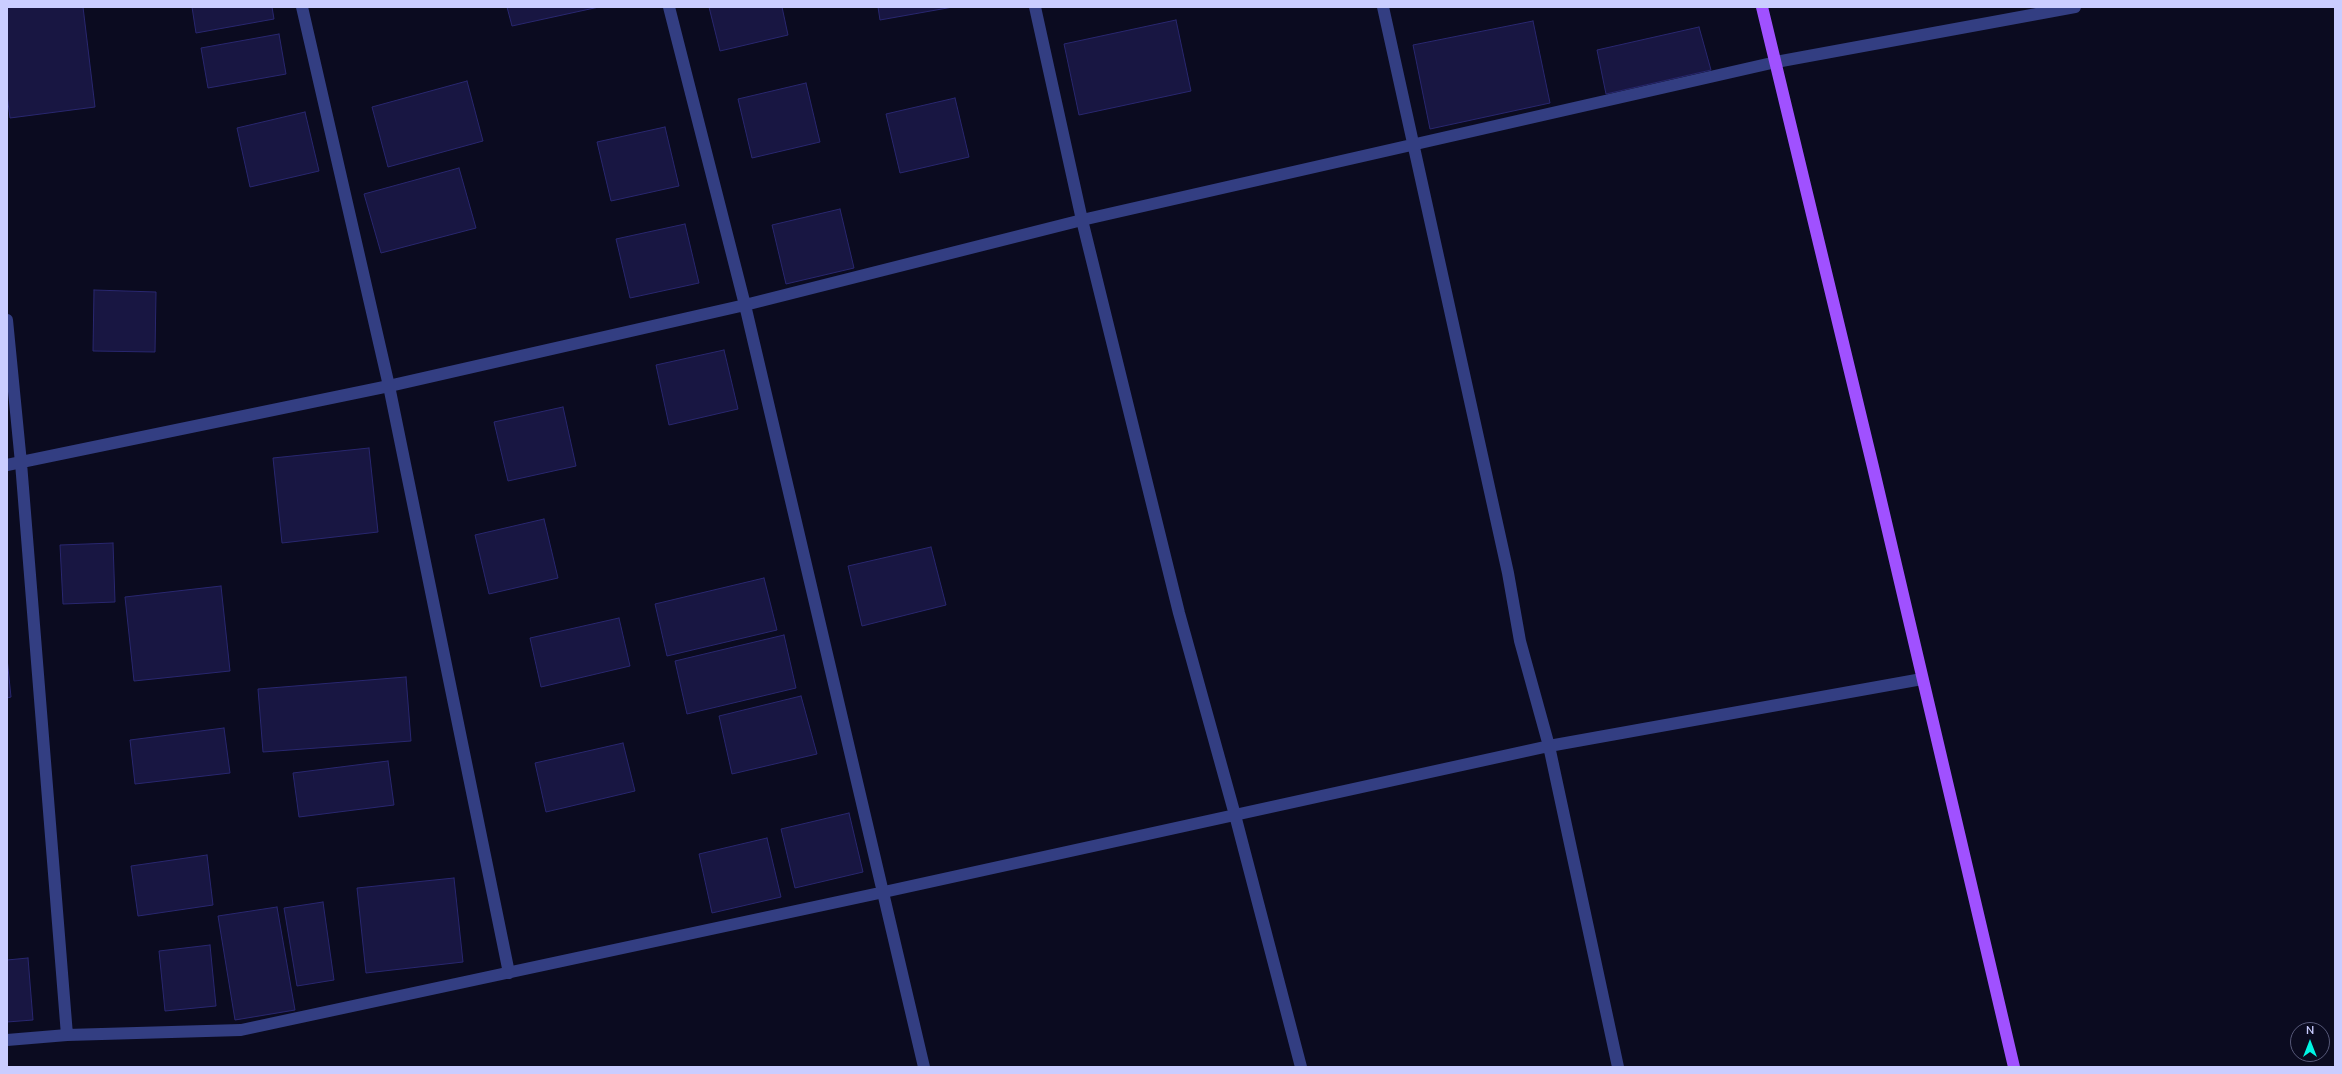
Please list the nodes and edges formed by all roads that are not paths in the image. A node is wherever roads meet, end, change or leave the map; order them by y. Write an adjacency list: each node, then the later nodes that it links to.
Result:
1 (302, 7): 12 (street)
2 (669, 7): 10 (street)
3 (1035, 7): 9 (street)
4 (1383, 7): 8 (street)
5 (1762, 7): 7 (main road)
6 (2074, 7): 7 (street)
7 (1776, 62): 8 (street); 15 (main road)
8 (1414, 143): 9 (street); 16 (street)
9 (1082, 220): 10 (street); 17 (street)
10 (745, 305): 12 (street); 18 (street)
11 (7, 320): 13 (street)
12 (389, 386): 13 (street); 19 (street)
13 (21, 463): 14 (street); 20 (street)
14 (7, 465)
15 (1922, 679): 16 (street); 25 (main road)
16 (1548, 746): 17 (street); 24 (street)
17 (1235, 815): 18 (street); 23 (street)
18 (884, 892): 19 (street); 22 (street)
19 (509, 973): 20 (street)
20 (67, 1035): 21 (street)
21 (7, 1040)
22 (924, 1067)
23 (1301, 1067)
24 (1618, 1067)
25 (2014, 1067)

